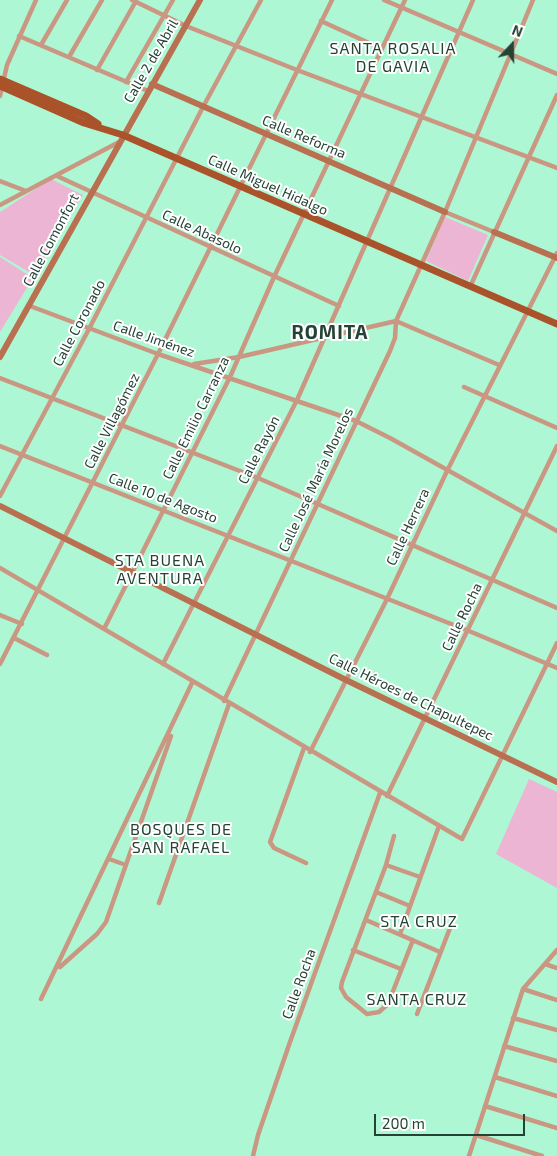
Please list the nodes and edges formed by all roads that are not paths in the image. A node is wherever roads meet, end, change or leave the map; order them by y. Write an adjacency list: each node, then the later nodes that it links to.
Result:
1 (36, 0): 18 (street)
2 (67, 0): 19 (street)
3 (102, 0): 23 (street)
4 (173, 0): 14 (street)
5 (200, 0): 16 (street, Calle 2 de Abril)
6 (261, 0): 20 (street, Calle Coronado)
7 (332, 0): 15 (street, Calle Villagómez)
8 (384, 0): 13 (street)
9 (405, 0): 13 (street, Calle Emilio Carranza)
10 (473, 0): 17 (street, Calle Rayón)
11 (533, 0): 22 (street, Calle José María Morelos)
12 (135, 1): 14 (street); 26 (street)
13 (401, 8): 17 (street); 21 (street, Calle Emilio Carranza)
14 (164, 16): 16 (street); 29 (street)
15 (321, 21): 21 (street); 27 (street, Calle Villagómez)
16 (186, 26): 20 (street); 31 (street, Calle 2 de Abril)
17 (459, 32): 22 (street); 37 (street, Calle Rayón)
18 (19, 36): 19 (street); 25 (street)
19 (42, 45): 23 (street)
20 (236, 47): 27 (street); 36 (street, Calle Coronado)
21 (380, 48): 33 (street, Calle Emilio Carranza)
22 (510, 54): 28 (street); 39 (street, Calle José María Morelos)
23 (69, 57): 26 (street)
24 (0, 62): 25 (street)
25 (7, 65): 30 (street)
26 (97, 70): 29 (street)
27 (296, 70): 33 (street); 38 (street, Calle Villagómez)
28 (557, 74)
29 (126, 82): 32 (street)
30 (1, 83): 35 (street); 40 (main road, Calle Miguel Hidalgo)
31 (152, 84): 32 (street, Calle 2 de Abril); 36 (street, Calle Reforma)
32 (148, 91): 40 (street, Calle 2 de Abril)
33 (360, 94): 37 (street); 43 (street, Calle Emilio Carranza)
34 (557, 94): 41 (street)
35 (0, 96)
36 (203, 107): 38 (street, Calle Reforma); 42 (street, Calle Coronado)
37 (420, 118): 39 (street); 49 (street, Calle Rayón)
38 (266, 134): 43 (street, Calle Reforma); 48 (street, Calle Villagómez)
39 (475, 138): 41 (street); 54 (street, Calle José María Morelos)
40 (121, 139): 42 (main road, Calle Miguel Hidalgo); 45 (street); 51 (street, Calle Comonfort)
41 (529, 157): 44 (street); 57 (street)
42 (176, 159): 48 (main road, Calle Miguel Hidalgo); 56 (street, Calle Coronado)
43 (330, 161): 49 (street, Calle Reforma); 55 (street, Calle Emilio Carranza)
44 (557, 168)
45 (57, 176): 50 (street); 51 (street, Calle Abasolo)
46 (0, 181): 47 (street)
47 (12, 186): 50 (street); 52 (street)
48 (239, 187): 55 (main road, Calle Miguel Hidalgo); 59 (street, Calle Villagómez)
49 (389, 188): 54 (street, Calle Reforma); 58 (street, Calle Rayón)
50 (26, 191): 52 (street)
51 (91, 193): 56 (street, Calle Abasolo); 64 (street, Calle Comonfort)
52 (12, 198): 53 (street)
53 (0, 205)
54 (445, 212): 57 (street); 61 (street, Calle José María Morelos)
55 (304, 214): 58 (main road, Calle Miguel Hidalgo); 62 (street, Calle Emilio Carranza)
56 (146, 218): 59 (street, Calle Abasolo); 69 (street, Calle Coronado)
57 (494, 232): 60 (street); 63 (street)
58 (366, 242): 61 (main road, Calle Miguel Hidalgo); 65 (street, Calle Rayón)
59 (209, 248): 62 (street, Calle Abasolo); 71 (street, Calle Villagómez)
60 (556, 256): 66 (street, Calle Herrera)
61 (420, 266): 63 (main road, Calle Miguel Hidalgo); 67 (street, Calle José María Morelos)
62 (274, 277): 65 (street, Calle Abasolo); 73 (street, Calle Emilio Carranza)
63 (470, 287): 66 (main road, Calle Miguel Hidalgo)
64 (30, 306): 69 (street, Calle Jiménez); 72 (street, Calle Comonfort)
65 (339, 306): 70 (street, Calle Rayón)
66 (526, 311): 68 (main road, Calle Miguel Hidalgo); 75 (street, Calle Herrera)
67 (396, 321): 70 (street); 75 (street); 82 (street, Calle José María Morelos)
68 (557, 324)
69 (89, 329): 71 (street, Calle Jiménez); 80 (street, Calle Coronado)
70 (325, 338): 73 (street); 81 (street, Calle Rayón)
71 (158, 354): 74 (street, Calle Jiménez); 83 (street, Calle Villagómez)
72 (0, 357)
73 (239, 357): 74 (street); 77 (street, Calle Emilio Carranza)
74 (193, 364): 77 (street, Calle Jiménez)
75 (499, 365): 79 (street, Calle Herrera)
76 (0, 378): 80 (street)
77 (230, 378): 81 (street, Calle Jiménez); 87 (street, Calle Emilio Carranza)
78 (464, 386): 79 (street)
79 (484, 395): 84 (street); 89 (street, Calle Herrera)
80 (51, 400): 83 (street); 88 (street, Calle Coronado)
81 (297, 400): 82 (street, Calle Jiménez); 90 (street, Calle Rayón)
82 (356, 421): 89 (street, Calle Jiménez); 93 (street, Calle José María Morelos)
83 (122, 426): 87 (street); 91 (street, Calle Villagómez)
84 (557, 428)
85 (0, 446): 88 (street, Calle 10 de Agosto)
86 (557, 446): 96 (street, Calle Rocha)
87 (192, 453): 90 (street); 95 (street, Calle Emilio Carranza)
88 (22, 455): 91 (street, Calle 10 de Agosto); 92 (street, Calle Coronado)
89 (446, 471): 96 (street, Calle Jiménez); 100 (street, Calle Herrera)
90 (258, 478): 93 (street); 98 (street, Calle Rayón)
91 (94, 483): 95 (street, Calle 10 de Agosto); 99 (street, Calle Villagómez)
92 (0, 496)
93 (318, 504): 100 (street); 101 (street, Calle José María Morelos)
94 (0, 506): 99 (street, Calle Héroes de Chapultepec)
95 (163, 510): 98 (street, Calle 10 de Agosto); 103 (street, Calle Emilio Carranza)
96 (524, 513): 97 (street, Calle Jiménez); 104 (street, Calle Rocha)
97 (557, 531)
98 (228, 536): 101 (street, Calle 10 de Agosto); 107 (street, Calle Rayón)
99 (66, 539): 103 (street, Calle Héroes de Chapultepec); 105 (street, Calle Villagómez)
100 (412, 545): 104 (street); 106 (street, Calle Herrera)
101 (290, 561): 106 (street, Calle 10 de Agosto); 113 (street, Calle José María Morelos)
102 (0, 568): 105 (street)
103 (132, 572): 107 (street, Calle Héroes de Chapultepec); 111 (street, Calle Emilio Carranza)
104 (493, 579): 108 (street); 112 (street, Calle Rocha)
105 (39, 591): 110 (street, Calle Villagómez); 111 (street)
106 (387, 600): 112 (street, Calle 10 de Agosto); 121 (street, Calle Herrera)
107 (194, 604): 113 (street, Calle Héroes de Chapultepec); 118 (street, Calle Rayón)
108 (557, 608)
109 (0, 615): 110 (street)
110 (22, 624): 114 (street, Calle Villagómez)
111 (104, 629): 118 (street)
112 (469, 631): 119 (street, Calle 10 de Agosto); 125 (street, Calle Rocha)
113 (254, 634): 121 (street, Calle Héroes de Chapultepec); 123 (street, Calle José María Morelos)
114 (14, 638): 116 (street); 117 (street, Calle Villagómez)
115 (557, 643): 119 (street)
116 (47, 655)
117 (0, 662)
118 (163, 664): 122 (street)
119 (548, 664): 120 (street, Calle 10 de Agosto); 129 (street)
120 (557, 668)
121 (346, 680): 125 (street, Calle Héroes de Chapultepec); 128 (street, Calle Herrera)
122 (192, 683): 123 (street); 126 (street)
123 (224, 701): 124 (street)
124 (229, 704): 127 (street); 143 (street)
125 (424, 718): 129 (street, Calle Héroes de Chapultepec); 134 (street, Calle Rocha)
126 (176, 721): 130 (street); 131 (street)
127 (304, 748): 128 (street); 138 (street)
128 (310, 752): 133 (street)
129 (504, 756): 132 (street, Calle Héroes de Chapultepec); 135 (street)
130 (147, 778): 131 (street); 137 (street)
131 (156, 782): 139 (street)
132 (557, 782)
133 (380, 793): 134 (street); 169 (street, Calle Rocha)
134 (387, 796): 135 (street)
135 (439, 826): 141 (street)
136 (394, 836): 140 (street)
137 (109, 859): 139 (street); 155 (street)
138 (306, 863)
139 (126, 865): 155 (street)
140 (386, 865): 141 (street); 142 (street)
141 (420, 877): 144 (street)
142 (376, 892): 144 (street); 145 (street)
143 (159, 903)
144 (410, 906): 147 (street)
145 (366, 920): 147 (street); 149 (street)
146 (450, 928): 151 (street)
147 (400, 934): 148 (street)
148 (413, 940): 151 (street); 154 (street)
149 (353, 950): 154 (street); 154 (street)
150 (557, 950): 152 (street)
151 (440, 952): 159 (street)
152 (545, 964): 153 (street); 156 (street)
153 (557, 968)
154 (401, 969)
155 (57, 970): 157 (street)
156 (523, 989): 158 (street); 160 (street)
157 (42, 999)
158 (557, 1000)
159 (417, 1014)
160 (513, 1018): 161 (street); 162 (street)
161 (557, 1030)
162 (504, 1046): 163 (street); 164 (street)
163 (557, 1061)
164 (495, 1077): 165 (street); 166 (street)
165 (557, 1096)
166 (485, 1106): 167 (street); 168 (street)
167 (557, 1128)
168 (476, 1135): 170 (street); 171 (street)
169 (253, 1156)
170 (469, 1156)
171 (542, 1156)

